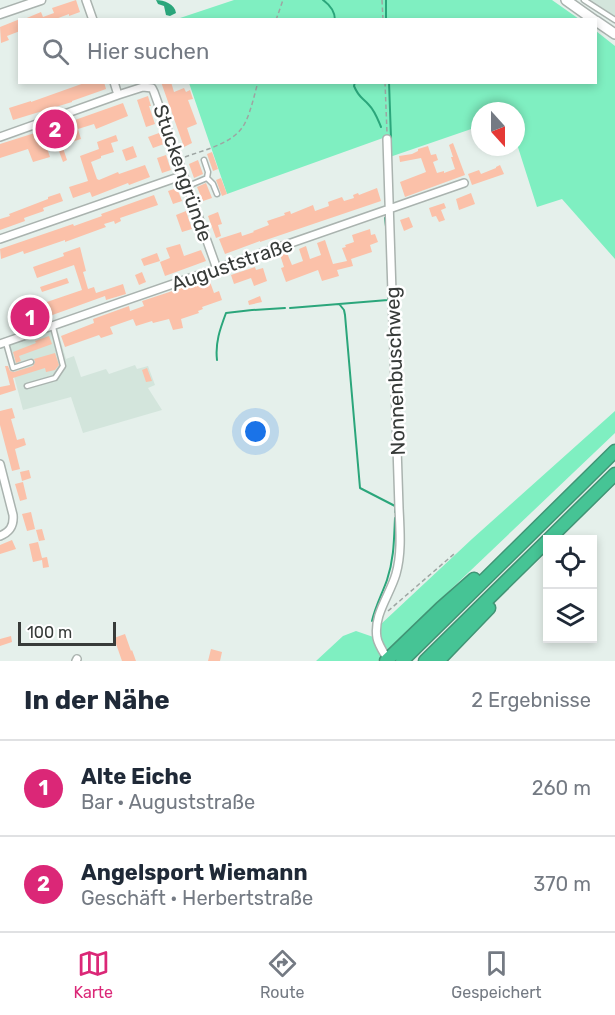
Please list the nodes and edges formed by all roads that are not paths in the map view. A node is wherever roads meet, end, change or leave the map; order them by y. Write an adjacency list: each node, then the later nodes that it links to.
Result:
1 (41, 0): 5 (street)
2 (86, 0): 6 (street)
3 (566, 0): 7 (main road)
4 (584, 0): 8 (lane)
5 (0, 14)
6 (92, 18)
7 (592, 18)
8 (615, 20)
9 (597, 21): 10 (main road)
10 (615, 34)
11 (115, 84): 12 (street)
12 (118, 95): 13 (street); 16 (street, Stuckengründe)
13 (0, 137)
14 (387, 139): 21 (street, Nonnenbuschweg)
15 (204, 160): 17 (lane)
16 (184, 175): 19 (street, Stuckengründe); 22 (street)
17 (207, 178): 19 (lane); 20 (lane)
18 (464, 183): 21 (street, Auguststraße)
19 (188, 186): 23 (street, Stuckengründe)
20 (217, 194)
21 (389, 210): 23 (street, Auguststraße); 37 (street, Nonnenbuschweg)
22 (0, 239)
23 (217, 269): 24 (street, Auguststraße)
24 (53, 326): 25 (street, Auguststraße); 27 (lane)
25 (3, 343): 26 (lane)
26 (31, 362)
27 (27, 387)
28 (615, 451): 36 (highway)
29 (0, 464): 33 (street)
30 (615, 475): 31 (highway); 32 (highway)
31 (553, 535)
32 (563, 535)
33 (0, 536)
34 (543, 545): 39 (highway)
35 (543, 555): 40 (highway)
36 (501, 563): 37 (highway); 38 (highway)
37 (385, 658)
38 (402, 661)
39 (425, 661)
40 (438, 661)

